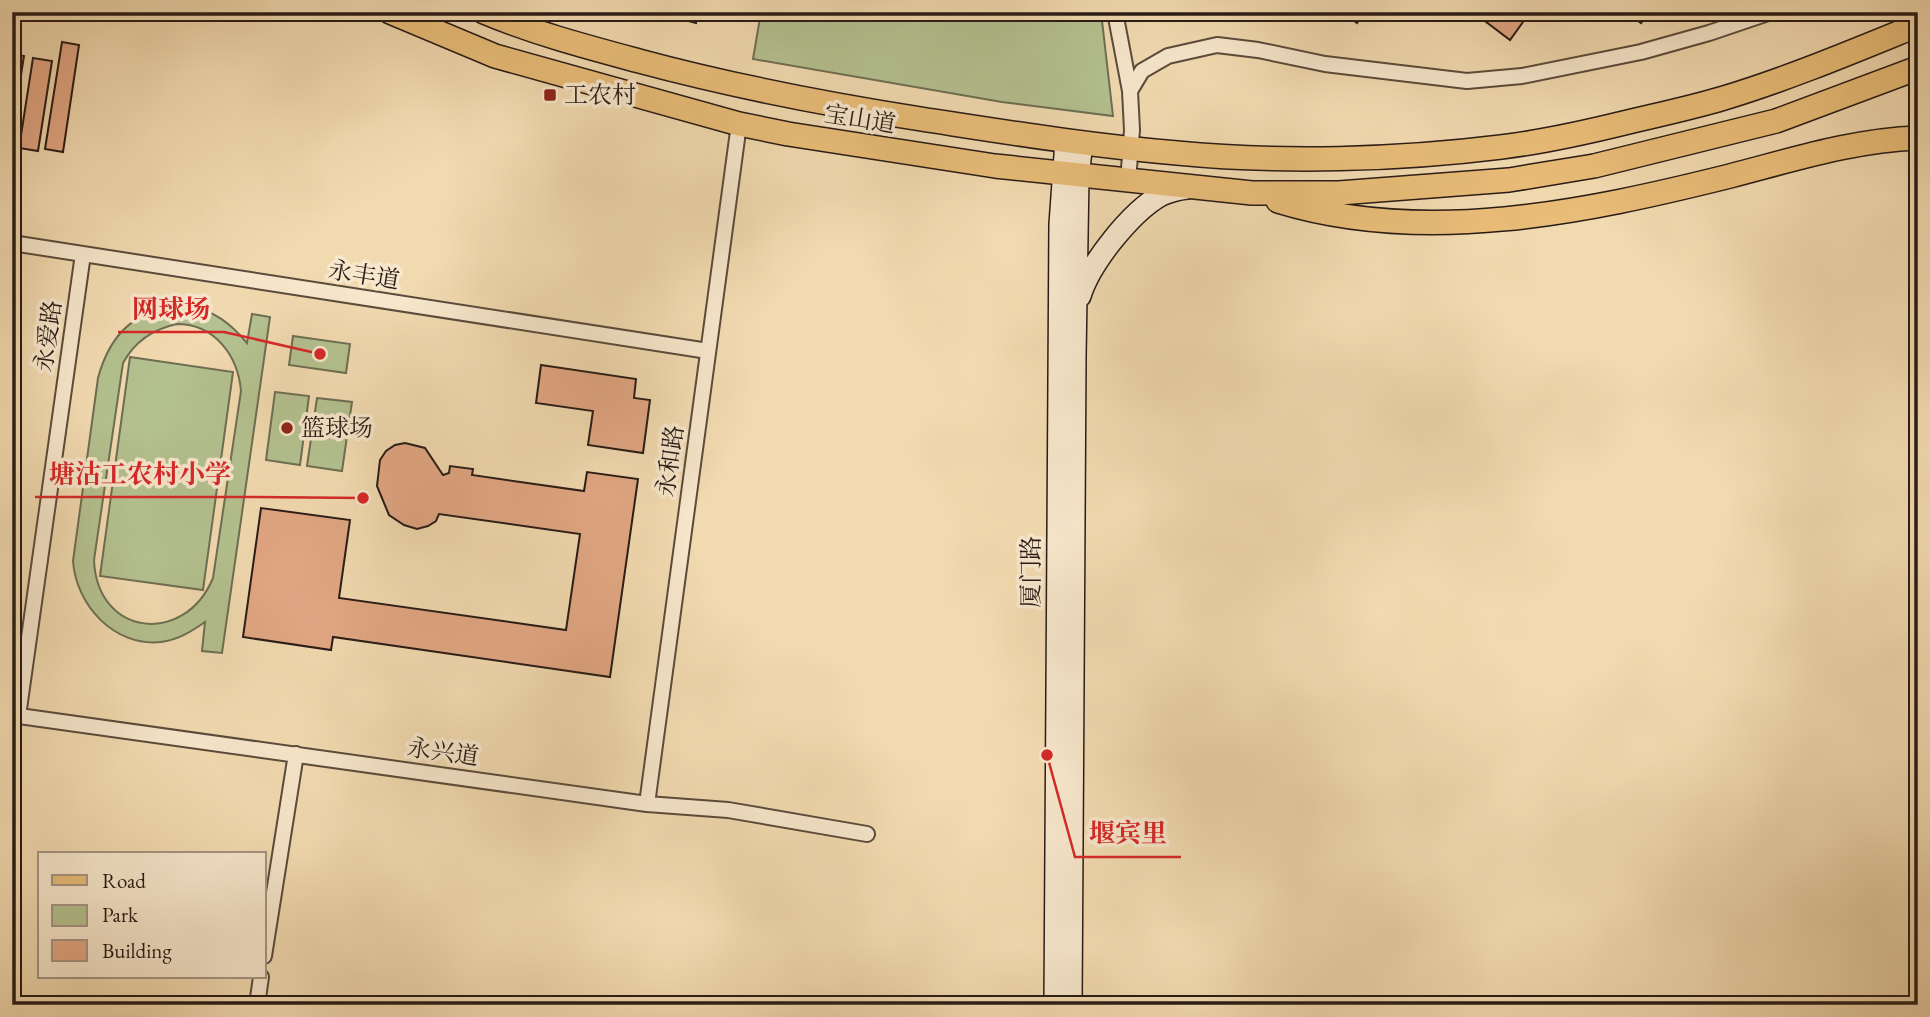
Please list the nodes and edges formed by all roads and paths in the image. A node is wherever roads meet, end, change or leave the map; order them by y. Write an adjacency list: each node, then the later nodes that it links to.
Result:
1 (390, 12): 8 (main road, 宝山道)
2 (484, 12): 10 (main road, 宝山道)
3 (1115, 12): 7 (street)
4 (1771, 12): 7 (street)
5 (1918, 25): 11 (main road, 宝山道)
6 (1918, 68): 15 (main road, 宝山道)
7 (1130, 91): 11 (street)
8 (738, 124): 12 (main road, 宝山道); 19 (street, 永和路)
9 (1918, 138): 15 (main road)
10 (1074, 142): 11 (main road, 宝山道); 12 (street, 厦门路)
11 (1130, 149): 13 (street)
12 (1070, 175): 13 (main road, 宝山道); 18 (street, 厦门路); 27 (street, 厦门路)
13 (1128, 181): 14 (main road, 宝山道)
14 (1187, 188): 15 (main road, 宝山道); 18 (street)
15 (1252, 193)
16 (12, 243): 17 (street, 永丰道)
17 (83, 254): 19 (street, 永丰道); 20 (street, 永爱路)
18 (1076, 311): 28 (street, 厦门路)
19 (708, 351): 22 (street, 永和路)
20 (15, 715): 21 (street, 永兴道)
21 (296, 754): 22 (street, 永兴道); 24 (street)
22 (647, 804): 23 (street, 永兴道)
23 (867, 834)
24 (266, 943)
25 (261, 978): 26 (street)
26 (257, 1005)
27 (1055, 1005)
28 (1071, 1005)

